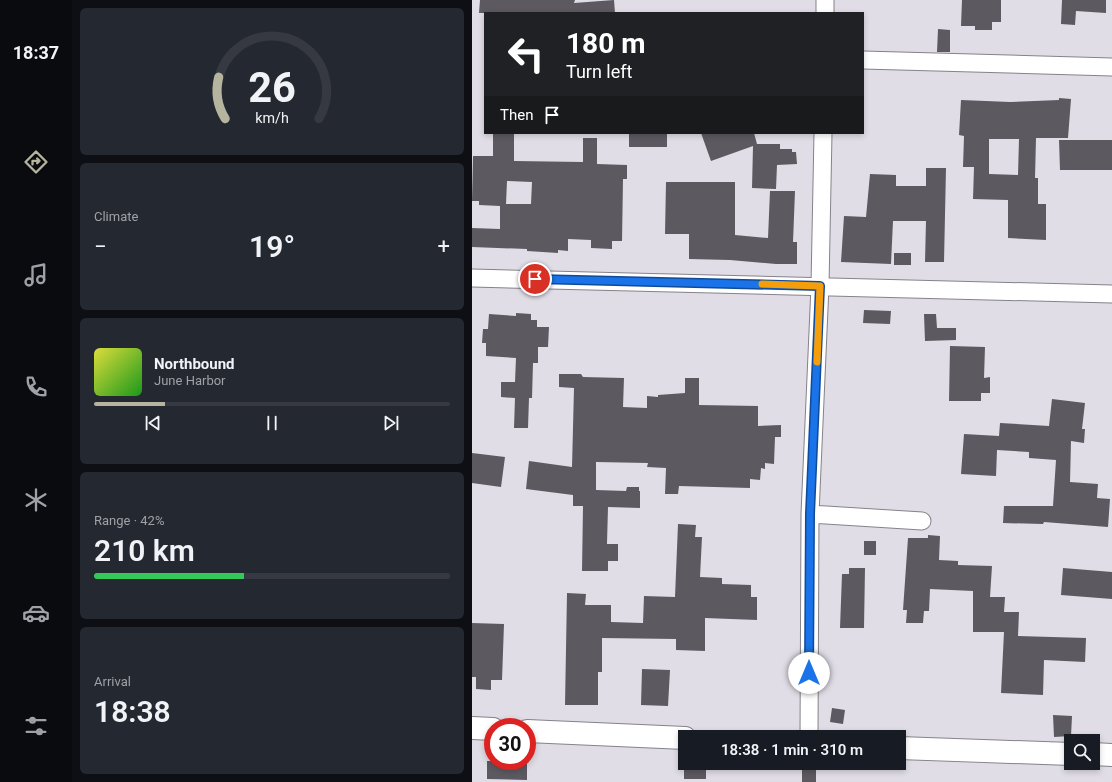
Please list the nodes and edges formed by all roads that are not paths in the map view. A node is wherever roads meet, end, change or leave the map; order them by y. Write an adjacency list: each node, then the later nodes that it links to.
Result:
1 (825, 0): 2 (street)
2 (825, 12)
3 (864, 60): 4 (street)
4 (1112, 67)
5 (823, 134): 7 (street)
6 (472, 278): 7 (street)
7 (820, 286): 8 (street); 9 (street)
8 (1112, 294)
9 (810, 514): 10 (street); 13 (street)
10 (922, 521)
11 (472, 728): 12 (street)
12 (484, 729)
13 (809, 730)
14 (536, 731): 15 (street)
15 (678, 738)
16 (906, 748): 17 (street)
17 (1064, 754)
18 (1100, 754): 19 (street)
19 (1112, 755)

